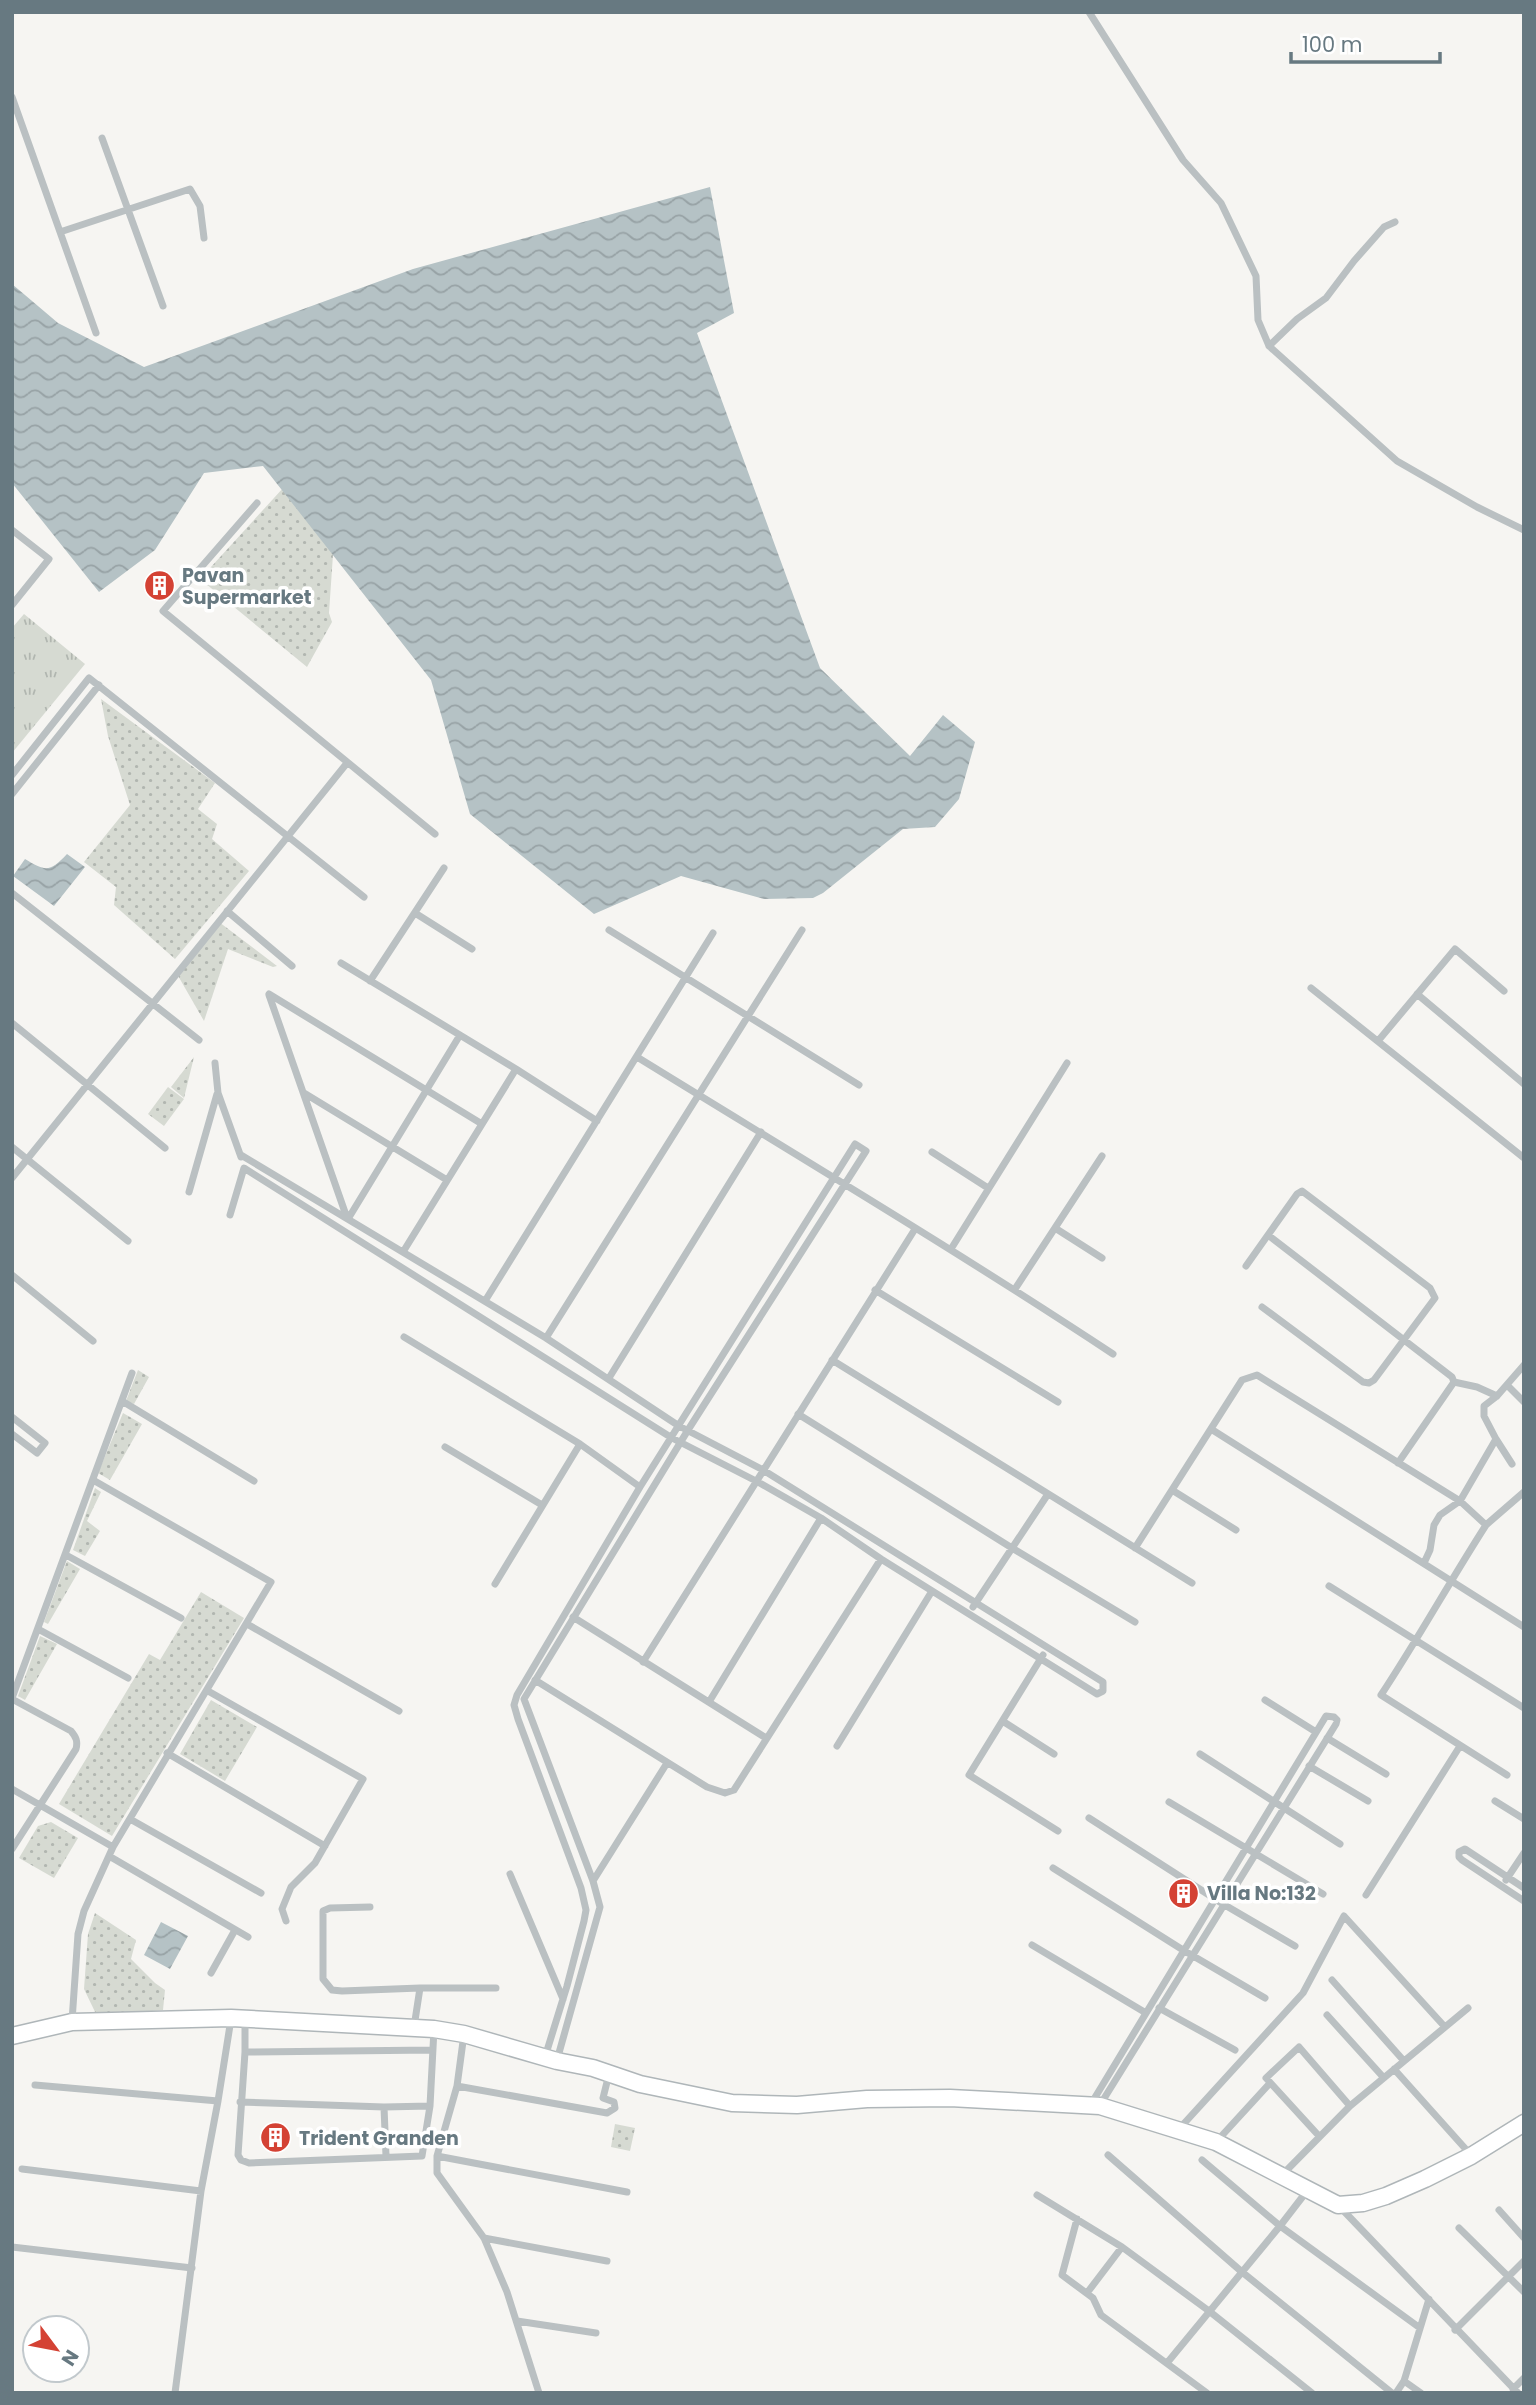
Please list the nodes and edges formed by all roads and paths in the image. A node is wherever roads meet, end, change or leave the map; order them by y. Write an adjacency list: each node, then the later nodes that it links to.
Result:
1 (1090, 13): 10 (street)
2 (12, 97): 6 (street)
3 (102, 138): 4 (street)
4 (128, 210): 6 (street); 7 (street); 8 (street)
5 (1395, 222): 10 (street)
6 (60, 232): 9 (street)
7 (204, 238)
8 (163, 306)
9 (96, 333)
10 (1269, 346): 13 (street)
11 (257, 503): 16 (street)
12 (12, 530): 14 (street)
13 (1524, 530)
14 (12, 605)
15 (99, 685): 17 (street); 18 (street); 20 (street)
16 (347, 763): 19 (street); 20 (street)
17 (12, 775)
18 (12, 794)
19 (435, 834)
20 (288, 836): 23 (street); 24 (street)
21 (444, 868): 25 (street)
22 (12, 893): 37 (street)
23 (364, 897)
24 (227, 911): 31 (street); 37 (street)
25 (415, 913): 29 (street); 33 (street)
26 (609, 930): 32 (street)
27 (802, 930): 38 (street)
28 (713, 933): 32 (street)
29 (472, 949)
30 (341, 963): 33 (street)
31 (292, 966)
32 (686, 978): 38 (street); 43 (street)
33 (370, 981): 40 (street)
34 (1311, 988): 42 (street)
35 (1504, 991): 36 (street)
36 (1417, 994): 42 (street); 48 (street)
37 (153, 1003): 41 (street); 47 (street)
38 (748, 1016): 49 (street); 53 (street)
39 (12, 1024): 47 (street)
40 (460, 1035): 46 (street); 50 (street)
41 (199, 1040)
42 (1378, 1041): 63 (street)
43 (637, 1057): 53 (street); 54 (street)
44 (215, 1063): 51 (street)
45 (1067, 1063): 70 (street)
46 (516, 1069): 54 (street); 55 (street)
47 (88, 1084): 59 (street); 64 (street)
48 (1524, 1084)
49 (859, 1086)
50 (426, 1091): 52 (street); 55 (street); 57 (street)
51 (218, 1093): 61 (street); 71 (street)
52 (304, 1093): 57 (street); 73 (street)
53 (698, 1095): 56 (street); 88 (street)
54 (597, 1121): 85 (street)
55 (482, 1124): 68 (street)
56 (761, 1132): 66 (street); 95 (street)
57 (392, 1146): 68 (street); 73 (street)
58 (12, 1147): 64 (street)
59 (165, 1148)
60 (932, 1152): 70 (street)
61 (241, 1155): 65 (street); 73 (street)
62 (1102, 1156): 74 (street)
63 (1524, 1158)
64 (27, 1159): 67 (street); 77 (street)
65 (244, 1168): 72 (street); 109 (street)
66 (834, 1176): 69 (street); 69 (street); 104 (street)
67 (12, 1178)
68 (447, 1180): 79 (street)
69 (846, 1183): 75 (street); 106 (street)
70 (988, 1188): 78 (street)
71 (189, 1192)
72 (230, 1215)
73 (348, 1219): 79 (street)
74 (1055, 1228): 80 (street); 83 (street)
75 (915, 1229): 78 (street); 84 (street)
76 (1268, 1235): 81 (street); 90 (street); 90 (street)
77 (128, 1241)
78 (951, 1249): 83 (street)
79 (403, 1252): 85 (street)
80 (1102, 1258)
81 (1246, 1266)
82 (12, 1275): 89 (street)
83 (1015, 1289): 91 (street)
84 (875, 1290): 92 (street); 100 (street)
85 (485, 1301): 88 (street)
86 (1262, 1307): 90 (street)
87 (404, 1337): 110 (street)
88 (546, 1338): 95 (street)
89 (93, 1341)
90 (1405, 1341): 96 (street)
91 (1113, 1354)
92 (832, 1360): 102 (street); 121 (street)
93 (1524, 1365): 97 (street)
94 (132, 1373): 99 (street)
95 (609, 1378): 104 (street)
96 (1454, 1381): 98 (street); 112 (street)
97 (1507, 1385): 98 (street); 101 (street)
98 (1497, 1396): 108 (street)
99 (122, 1401): 115 (street); 116 (street)
100 (1058, 1402)
101 (1524, 1402)
102 (799, 1415): 114 (street); 127 (street)
103 (12, 1417): 107 (street)
104 (679, 1426): 106 (street); 109 (street)
105 (1211, 1429): 112 (street); 119 (street); 131 (street)
106 (688, 1430): 109 (street); 114 (street)
107 (12, 1433)
108 (1496, 1439): 113 (street); 122 (street)
109 (676, 1440): 117 (street); 118 (street); 139 (street)
110 (580, 1444): 118 (street); 123 (street)
111 (445, 1447): 123 (street)
112 (1398, 1463): 122 (street)
113 (1512, 1464)
114 (763, 1470): 117 (street); 137 (street)
115 (93, 1480): 129 (street); 142 (street)
116 (254, 1481)
117 (758, 1482): 124 (street); 148 (street)
118 (640, 1488): 213 (street)
119 (1172, 1490): 126 (street); 128 (street)
120 (1524, 1492): 125 (street)
121 (1048, 1494): 127 (street); 128 (street)
122 (1460, 1502): 125 (street); 131 (street)
123 (542, 1505): 134 (street)
124 (821, 1518): 130 (street); 154 (street)
125 (1486, 1525): 132 (street)
126 (1236, 1530)
127 (1012, 1548): 137 (street); 141 (street)
128 (1135, 1548): 133 (street)
129 (66, 1555): 140 (street); 144 (street)
130 (881, 1559): 136 (street); 159 (street)
131 (1424, 1563): 132 (street)
132 (1451, 1580): 143 (street); 145 (street)
133 (1192, 1583)
134 (495, 1584)
135 (1329, 1586): 145 (street)
136 (932, 1591): 138 (street); 161 (street)
137 (975, 1604): 138 (street); 146 (street)
138 (968, 1614): 147 (street)
139 (573, 1617): 148 (street); 150 (street)
140 (181, 1618)
141 (1136, 1622)
142 (247, 1624): 151 (street); 156 (street)
143 (1524, 1627)
144 (38, 1629): 149 (street); 152 (street)
145 (1417, 1640): 155 (street); 162 (street)
146 (1047, 1648): 147 (street); 147 (street)
147 (1041, 1657): 157 (street)
148 (643, 1661): 154 (street)
149 (128, 1678)
150 (535, 1680): 166 (street); 192 (street)
151 (208, 1690): 163 (street); 182 (street)
152 (12, 1698): 175 (street)
153 (1265, 1700): 158 (street)
154 (709, 1702): 159 (street)
155 (1524, 1708)
156 (399, 1711)
157 (1004, 1722): 164 (street); 180 (street)
158 (1316, 1732): 160 (street); 174 (street)
159 (766, 1738): 166 (street)
160 (1327, 1738): 167 (street); 168 (street)
161 (837, 1746)
162 (1460, 1746): 169 (street); 197 (street)
163 (167, 1753): 178 (street); 182 (street)
164 (1055, 1754)
165 (1200, 1754): 174 (street)
166 (667, 1762): 192 (street)
167 (1309, 1766): 172 (street); 176 (street)
168 (1386, 1774)
169 (1507, 1775)
170 (12, 1789): 175 (street)
171 (1169, 1801): 185 (street)
172 (1368, 1801)
173 (1495, 1801): 179 (street)
174 (1275, 1802): 176 (street); 185 (street)
175 (40, 1805): 183 (street); 184 (street)
176 (1283, 1808): 181 (street); 187 (street)
177 (1088, 1818): 198 (street)
178 (130, 1819): 183 (street); 195 (street)
179 (1524, 1819)
180 (1058, 1831)
181 (1340, 1844)
182 (324, 1846): 202 (street)
183 (113, 1847): 188 (street)
184 (12, 1849)
185 (1245, 1849): 187 (street); 198 (street)
186 (1524, 1853): 191 (street)
187 (1254, 1854): 196 (street); 200 (street)
188 (109, 1856): 203 (street); 220 (street)
189 (1053, 1868): 207 (street)
190 (510, 1874): 213 (street)
191 (1507, 1878): 193 (street); 193 (street); 194 (street)
192 (593, 1881): 229 (street)
193 (1502, 1886): 199 (street)
194 (1524, 1888)
195 (261, 1893)
196 (1323, 1894)
197 (1366, 1895)
198 (1214, 1898): 200 (street); 207 (street)
199 (1524, 1901)
200 (1223, 1904): 206 (street); 208 (street)
201 (370, 1908): 211 (street)
202 (286, 1921)
203 (235, 1930): 204 (street); 209 (street)
204 (247, 1937)
205 (1032, 1945): 217 (street)
206 (1295, 1947)
207 (1183, 1950): 208 (street); 217 (street)
208 (1192, 1955): 214 (street); 215 (street)
209 (211, 1973)
210 (1332, 1980): 230 (street)
211 (421, 1988): 212 (street); 222 (street)
212 (496, 1988)
213 (563, 1998): 229 (street)
214 (1265, 1998)
215 (1159, 2008): 227 (street); 239 (street)
216 (1468, 2008): 221 (street)
217 (1146, 2013): 239 (street)
218 (1327, 2015): 233 (street)
219 (238, 2019): 220 (main road); 222 (main road); 228 (street); 237 (street)
220 (72, 2022): 225 (main road)
221 (1445, 2027): 230 (street); 244 (street)
222 (414, 2028): 223 (main road)
223 (434, 2029): 224 (main road); 226 (street)
224 (464, 2034): 229 (main road); 236 (street)
225 (12, 2036)
226 (432, 2050): 228 (street); 240 (street)
227 (1236, 2050)
228 (245, 2052): 238 (street)
229 (551, 2059): 232 (main road)
230 (1404, 2061): 231 (street)
231 (1395, 2069): 233 (street); 250 (street)
232 (609, 2074): 236 (street); 239 (main road)
233 (1384, 2078): 241 (street)
234 (1270, 2083): 241 (street); 245 (street); 246 (street)
235 (36, 2085): 237 (street)
236 (457, 2086): 249 (street)
237 (218, 2101): 255 (street)
238 (240, 2102): 242 (street); 248 (street)
239 (1096, 2105): 244 (main road)
240 (430, 2106): 242 (street); 248 (street)
241 (1350, 2106): 245 (street)
242 (384, 2107): 248 (street)
243 (1524, 2123): 250 (main road)
244 (1179, 2129): 246 (main road)
245 (1318, 2136): 253 (street)
246 (1216, 2142): 253 (main road)
247 (1108, 2155): 270 (street)
248 (386, 2156)
249 (437, 2156): 256 (street); 263 (street)
250 (1471, 2156): 258 (main road)
251 (1202, 2160): 261 (street)
252 (22, 2169): 255 (street)
253 (1280, 2176): 254 (main road)
254 (1307, 2190): 258 (main road); 261 (street)
255 (201, 2191): 269 (street)
256 (627, 2192)
257 (1037, 2195): 260 (street)
258 (1338, 2205): 274 (street)
259 (1499, 2210): 264 (street)
260 (1077, 2219): 266 (street); 273 (street)
261 (1280, 2226): 270 (street); 277 (street)
262 (1459, 2228): 271 (street)
263 (484, 2238): 267 (street); 276 (street)
264 (1524, 2238)
265 (12, 2247): 269 (street)
266 (1122, 2247): 273 (street); 275 (street)
267 (607, 2261)
268 (1524, 2261): 271 (street)
269 (192, 2268): 284 (street)
270 (1242, 2272): 275 (street); 288 (street)
271 (1508, 2276): 272 (street); 278 (street)
272 (1524, 2292)
273 (1087, 2293): 280 (street)
274 (1429, 2299): 277 (street); 278 (street)
275 (1209, 2311): 280 (street); 287 (street)
276 (517, 2321): 279 (street); 285 (street)
277 (1420, 2329): 282 (street)
278 (1455, 2330): 283 (street)
279 (596, 2333)
280 (1167, 2363): 286 (street)
281 (1524, 2378): 283 (street)
282 (1404, 2381): 288 (street); 289 (street)
283 (1515, 2391)
284 (175, 2393)
285 (539, 2393)
286 (1207, 2393)
287 (1312, 2393)
288 (1394, 2393)
289 (1421, 2393)

